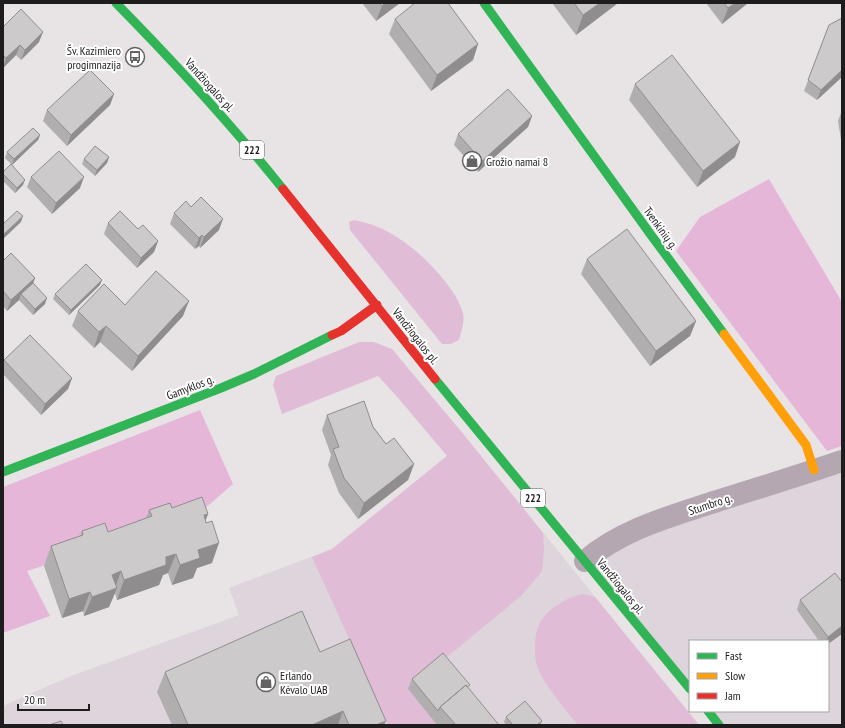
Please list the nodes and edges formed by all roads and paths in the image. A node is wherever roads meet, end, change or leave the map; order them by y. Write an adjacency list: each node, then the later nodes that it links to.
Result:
1 (116, 3): 3 (street, Vandžiogalos pl. / 222)
2 (484, 3): 5 (street, Tvenkinių g.)
3 (377, 306): 6 (street, Gamyklos g.); 7 (street, Vandžiogalos pl. / 222)
4 (842, 461): 5 (street, Stumbro g.)
5 (814, 470): 7 (street, Stumbro g.)
6 (3, 472)
7 (585, 561): 8 (street, Vandžiogalos pl. / 222)
8 (689, 689)
9 (709, 712): 10 (street)
10 (719, 725)

